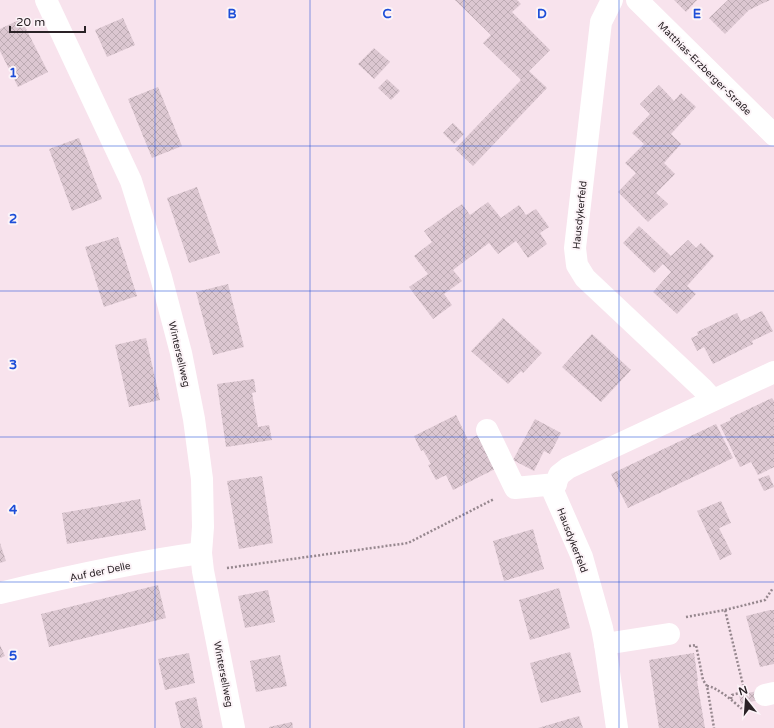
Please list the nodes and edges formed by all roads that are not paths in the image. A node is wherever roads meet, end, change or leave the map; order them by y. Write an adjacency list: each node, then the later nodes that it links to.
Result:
1 (46, 0): 9 (street, Wintersellweg)
2 (612, 0): 6 (street, Hausdykerfeld)
3 (637, 0): 4 (street, Matthias-Erzberger-Straße)
4 (774, 135)
5 (774, 372): 6 (street)
6 (712, 400): 8 (street)
7 (487, 430): 8 (street)
8 (556, 484): 12 (street, Hausdykerfeld)
9 (202, 562): 10 (street, Auf der Delle); 13 (street, Wintersellweg)
10 (0, 593)
11 (675, 626): 12 (street)
12 (605, 644): 14 (street, Hausdykerfeld)
13 (234, 728)
14 (617, 728)

